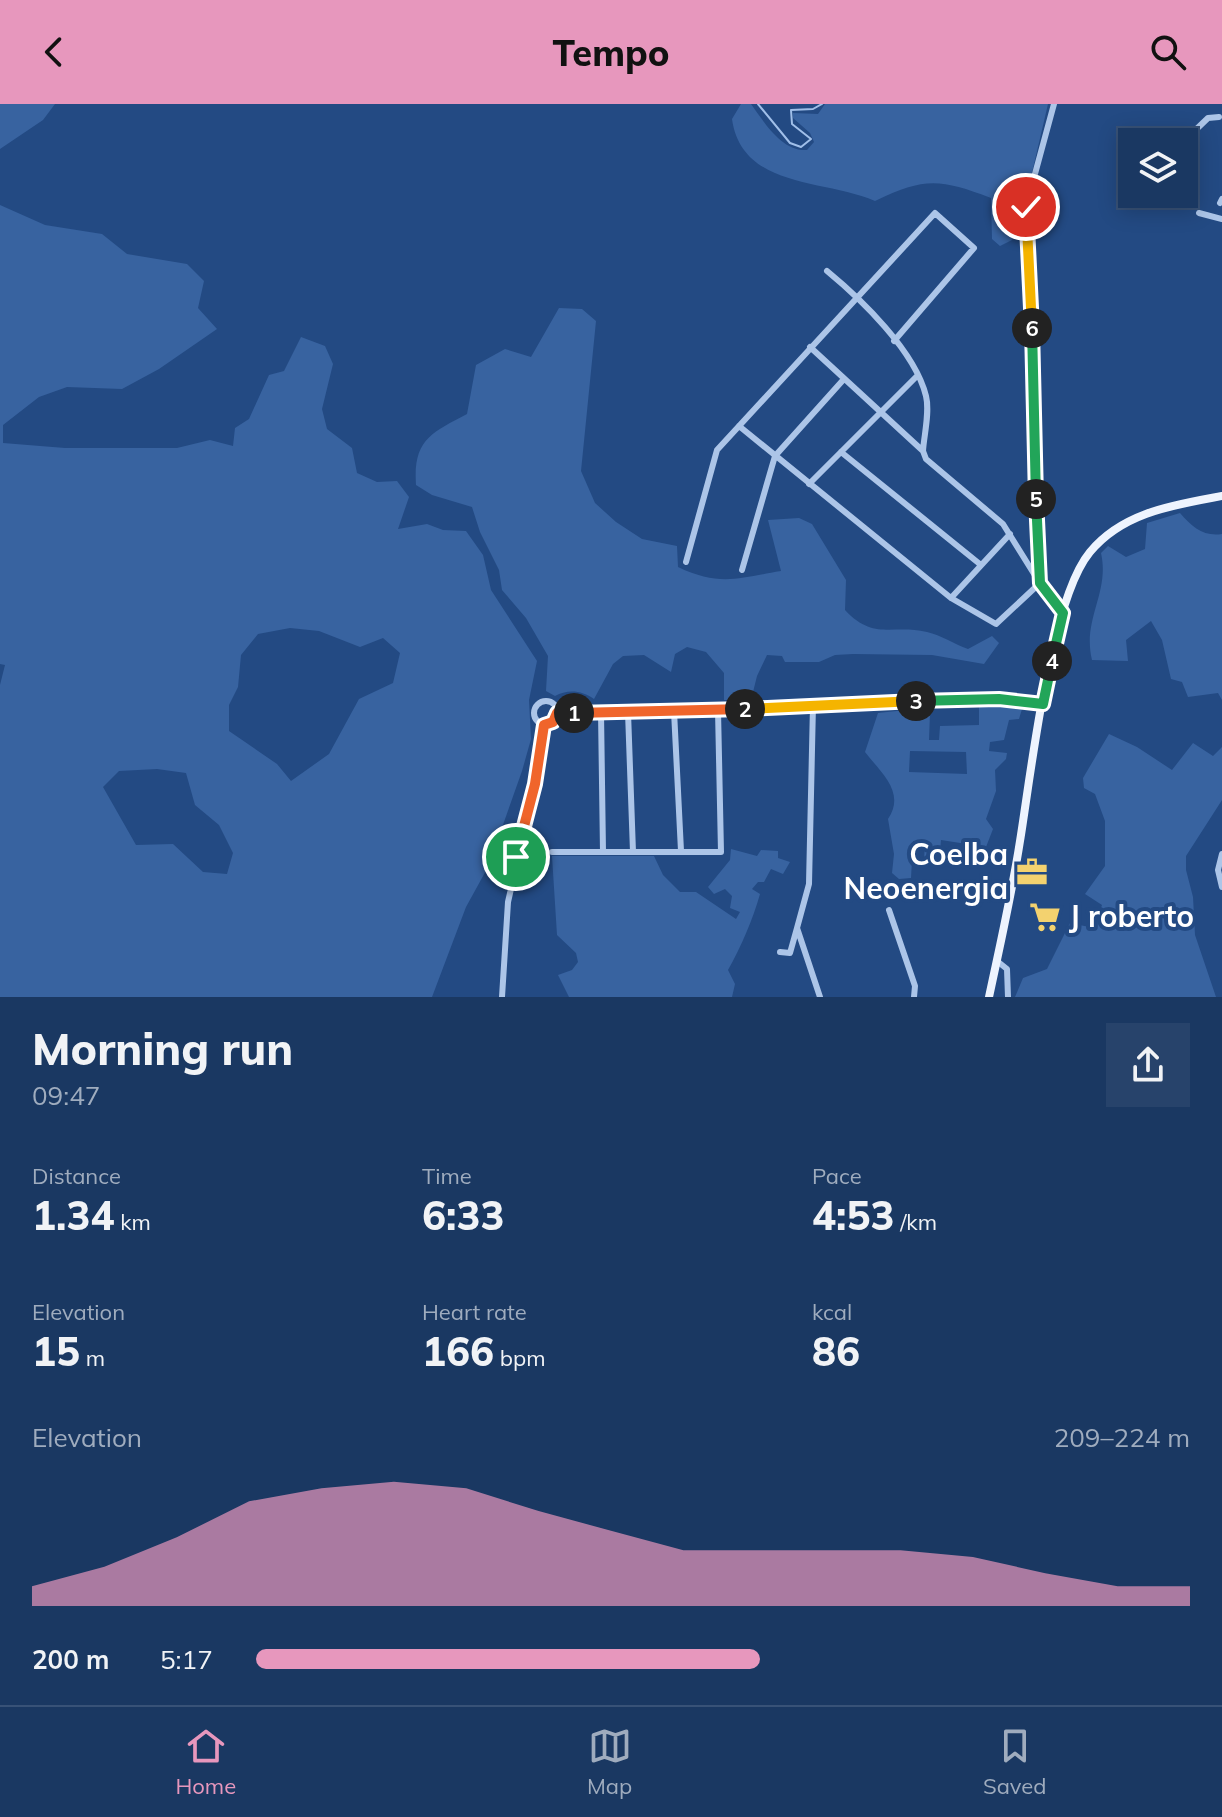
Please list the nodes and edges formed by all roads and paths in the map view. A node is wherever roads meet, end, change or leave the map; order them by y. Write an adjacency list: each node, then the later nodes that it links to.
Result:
1 (1054, 104): 23 (street)
2 (1221, 117): 3 (street)
3 (1198, 128)
4 (1199, 213): 5 (street)
5 (1222, 219)
6 (827, 271): 7 (street)
7 (856, 295): 8 (street); 8 (street); 9 (street)
8 (894, 341): 10 (street)
9 (810, 347): 11 (street); 13 (street)
10 (917, 376): 12 (street); 14 (street)
11 (844, 379): 12 (street); 16 (street)
12 (880, 412): 14 (street); 15 (street)
13 (739, 426): 16 (street); 20 (street)
14 (923, 451): 19 (street)
15 (841, 452): 17 (street); 21 (street)
16 (775, 456): 17 (street); 22 (street)
17 (809, 484): 24 (street)
18 (1222, 496): 25 (main road)
19 (1010, 534): 21 (street); 23 (street)
20 (686, 562)
21 (981, 565): 24 (street)
22 (742, 570)
23 (1040, 583): 24 (street); 25 (street)
24 (951, 598)
25 (1063, 613): 26 (main road)
26 (1043, 704): 27 (street); 43 (main road)
27 (813, 705): 28 (street); 41 (street)
28 (718, 710): 29 (street); 34 (street)
29 (674, 711): 31 (street); 34 (street)
30 (601, 712): 31 (street); 32 (street); 36 (street)
31 (628, 712): 37 (street)
32 (557, 713): 33 (street); 33 (street)
33 (544, 725): 44 (street)
34 (681, 851): 37 (street)
35 (552, 852): 36 (street)
36 (603, 852): 37 (street)
37 (633, 852)
38 (1222, 854): 39 (street)
39 (1222, 887)
40 (889, 910): 46 (street)
41 (797, 928): 42 (street); 45 (street)
42 (780, 952)
43 (997, 961): 47 (main road); 48 (street)
44 (502, 997)
45 (820, 997)
46 (914, 997)
47 (989, 997)
48 (1008, 997)

